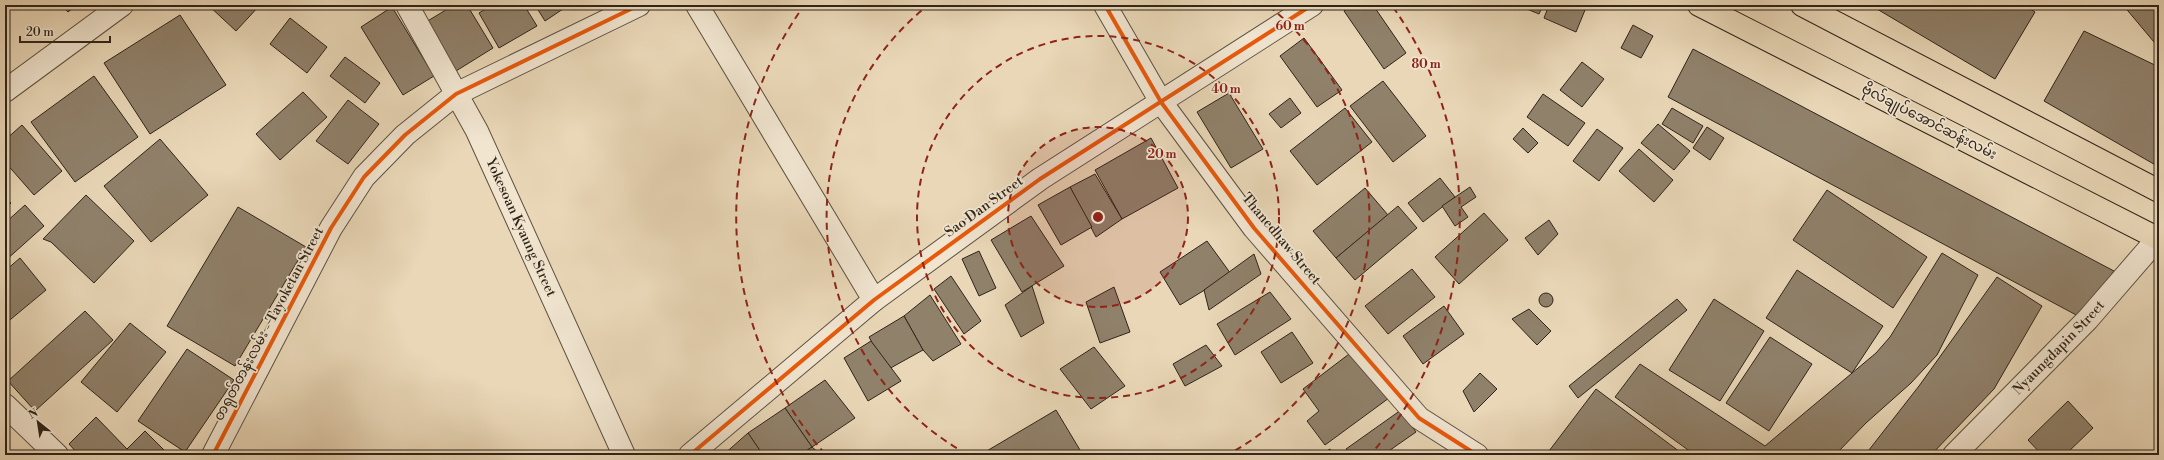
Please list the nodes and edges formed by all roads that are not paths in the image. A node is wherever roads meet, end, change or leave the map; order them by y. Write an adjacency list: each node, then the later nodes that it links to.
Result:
1 (122, 5): 9 (street)
2 (407, 5): 10 (street, Yokesoan Kyaung Street)
3 (639, 5): 10 (street, တရုတ်တန်းလမ်း - Tayoketan Street)
4 (697, 5): 14 (street)
5 (1105, 5): 11 (street, Thanedhaw Street)
6 (1312, 5): 11 (street, Sao Dan Street)
7 (1699, 5): 13 (highway, ဗိုလ်ချုပ်အောင်ဆန်းလမ်း)
8 (1802, 5): 12 (highway)
9 (5, 90)
10 (456, 94): 17 (street, တရုတ်တန်းလမ်း - Tayoketan Street); 18 (street, Yokesoan Kyaung Street)
11 (1161, 102): 14 (street, Sao Dan Street); 20 (street, Thanedhaw Street)
12 (2159, 191)
13 (2159, 238): 21 (street, Nyaungdapin Street)
14 (874, 300): 19 (street, Sao Dan Street)
15 (5, 405): 16 (street)
16 (57, 455)
17 (213, 455)
18 (624, 455)
19 (690, 455)
20 (1477, 455)
21 (1954, 455)

